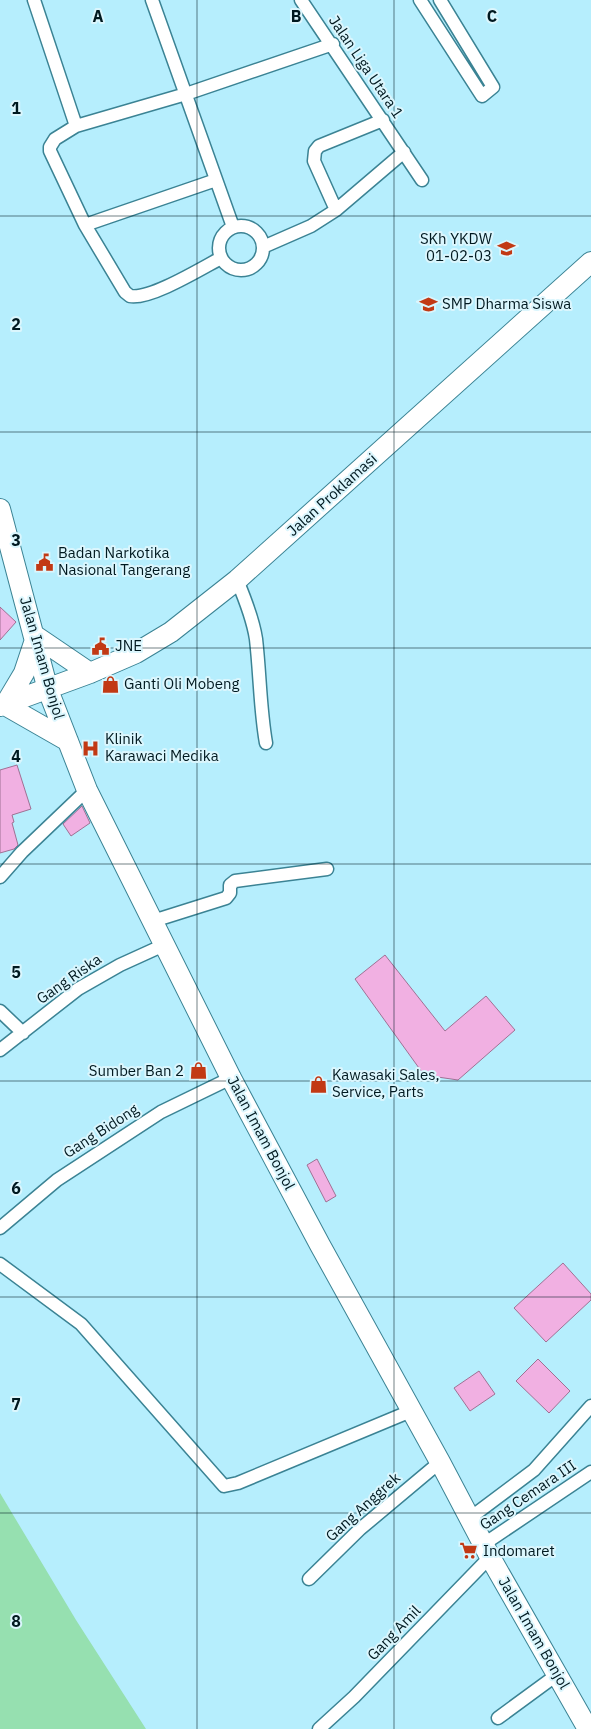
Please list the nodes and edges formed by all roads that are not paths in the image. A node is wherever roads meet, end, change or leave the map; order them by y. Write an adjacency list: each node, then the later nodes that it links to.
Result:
1 (34, 0): 9 (street)
2 (152, 0): 7 (street)
3 (301, 0): 6 (street, Jalan Liga Utara 1)
4 (420, 0): 5 (street)
5 (440, 0)
6 (332, 44): 7 (street); 8 (street, Jalan Liga Utara 1)
7 (186, 94): 9 (street); 11 (street)
8 (383, 120): 10 (street, Jalan Liga Utara 1); 13 (street)
9 (76, 126): 14 (street)
10 (404, 152): 12 (street, Jalan Liga Utara 1); 13 (street)
11 (216, 180): 14 (street); 15 (street)
12 (422, 180)
13 (336, 210): 16 (street)
14 (85, 224): 17 (street)
15 (233, 227): 16 (street); 17 (street)
16 (263, 247): 17 (street)
17 (221, 258)
18 (591, 262): 20 (main road, Jalan Proklamasi)
19 (1, 520): 21 (main road, Jalan Imam Bonjol)
20 (237, 580): 22 (main road, Jalan Proklamasi); 26 (street)
21 (35, 638): 22 (main road); 23 (main road, Jalan Imam Bonjol); 24 (main road)
22 (90, 673): 23 (main road, Jalan Proklamasi)
23 (48, 690): 24 (main road, Jalan Proklamasi); 25 (main road, Jalan Imam Bonjol)
24 (2, 706): 25 (main road)
25 (68, 741): 27 (main road, Jalan Imam Bonjol)
26 (266, 744)
27 (87, 790): 29 (street); 30 (main road, Jalan Imam Bonjol)
28 (327, 869): 30 (street)
29 (0, 877)
30 (153, 922): 31 (main road, Jalan Imam Bonjol)
31 (164, 945): 33 (street, Gang Riska); 35 (main road, Jalan Imam Bonjol)
32 (0, 1011): 33 (street)
33 (23, 1033): 34 (street, Gang Riska)
34 (0, 1050)
35 (231, 1078): 36 (street, Gang Bidong); 39 (main road, Jalan Imam Bonjol)
36 (0, 1228)
37 (0, 1264): 39 (street)
38 (591, 1406): 42 (street)
39 (411, 1411): 40 (main road, Jalan Imam Bonjol)
40 (440, 1462): 42 (main road, Jalan Imam Bonjol); 44 (street, Gang Anggrek)
41 (591, 1472): 43 (street, Gang Cemara III)
42 (470, 1518): 43 (main road, Jalan Imam Bonjol)
43 (487, 1550): 45 (main road, Jalan Imam Bonjol); 47 (street, Gang Amil)
44 (309, 1579)
45 (558, 1674): 46 (street); 48 (main road, Jalan Imam Bonjol)
46 (498, 1718)
47 (319, 1729)
48 (588, 1729)

